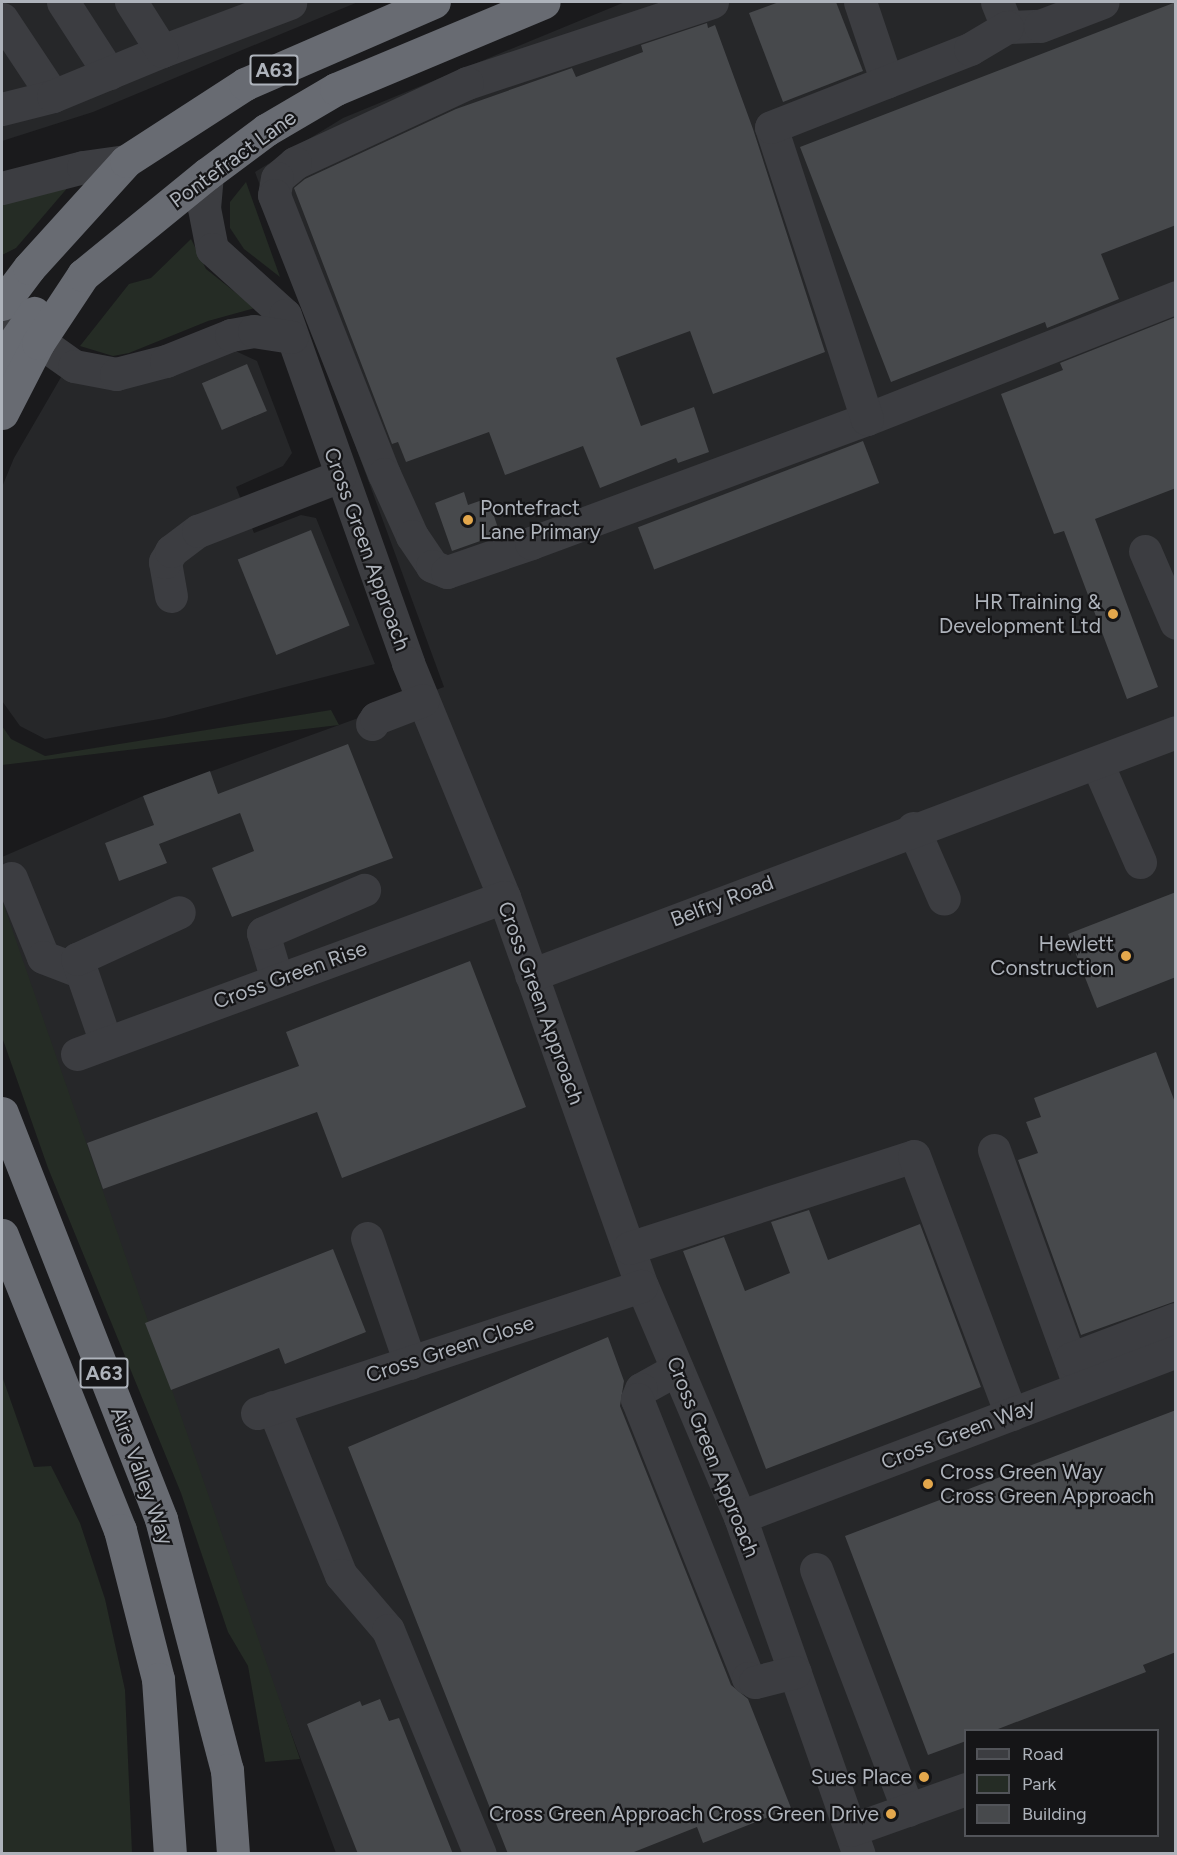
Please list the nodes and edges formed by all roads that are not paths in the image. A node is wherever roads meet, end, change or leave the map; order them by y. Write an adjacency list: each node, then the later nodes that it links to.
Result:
1 (63, 2): 12 (street)
2 (131, 2): 11 (street)
3 (434, 2): 16 (highway, A63)
4 (544, 2): 17 (highway, Pontefract Lane / A63)
5 (712, 2): 24 (street)
6 (860, 2): 13 (street)
7 (1103, 2): 9 (street)
8 (290, 3): 11 (street)
9 (1002, 14): 13 (street)
10 (2, 19): 14 (street)
11 (162, 51): 12 (street)
12 (109, 73): 14 (street)
13 (887, 82): 24 (street)
14 (53, 96): 15 (street)
15 (2, 109)
16 (126, 161): 18 (street); 20 (highway, A63)
17 (207, 174): 21 (street, Cross Green Approach); 22 (highway, Pontefract Lane / A63)
18 (2, 188)
19 (1176, 297): 24 (street)
20 (2, 304)
21 (292, 337): 22 (street); 25 (street, Cross Green Approach)
22 (14, 340): 23 (highway, A63)
23 (2, 414)
24 (867, 419)
25 (340, 476): 27 (street); 29 (street, Cross Green Approach)
26 (1145, 551): 28 (street)
27 (171, 596)
28 (1176, 623)
29 (423, 700): 30 (street); 37 (street, Cross Green Approach)
30 (372, 724)
31 (1176, 732): 32 (street, Belfry Road)
32 (1097, 763): 33 (street, Belfry Road); 34 (street)
33 (913, 828): 38 (street); 41 (street, Belfry Road)
34 (1140, 862)
35 (11, 878): 40 (street)
36 (364, 890): 42 (street)
37 (504, 897): 41 (street, Cross Green Approach); 42 (street, Cross Green Rise)
38 (944, 899)
39 (179, 912): 40 (street)
40 (78, 971): 42 (street, Cross Green Rise)
41 (531, 975): 47 (street, Cross Green Approach)
42 (278, 980)
43 (2, 1113): 62 (highway, Aire Valley Way / A63)
44 (994, 1150): 53 (street)
45 (2, 1235): 61 (highway, Aire Valley Way / A63)
46 (367, 1238): 51 (street)
47 (629, 1248): 48 (street, Cross Green Approach); 54 (street)
48 (642, 1286): 51 (street, Cross Green Close); 52 (street, Cross Green Approach)
49 (1176, 1318): 53 (street)
50 (1176, 1351): 53 (street, Cross Green Way)
51 (410, 1363): 63 (street, Cross Green Close)
52 (677, 1369): 55 (street, Cross Green Approach); 57 (street)
53 (1075, 1373): 54 (street, Cross Green Way)
54 (1011, 1414): 55 (street, Cross Green Way)
55 (740, 1517): 57 (street, Cross Green Approach)
56 (816, 1569): 59 (street)
57 (795, 1672): 60 (street, Cross Green Approach)
58 (964, 1790): 59 (street)
59 (908, 1810): 60 (street)
60 (852, 1846)
61 (170, 1854)
62 (233, 1854)
63 (480, 1854)

